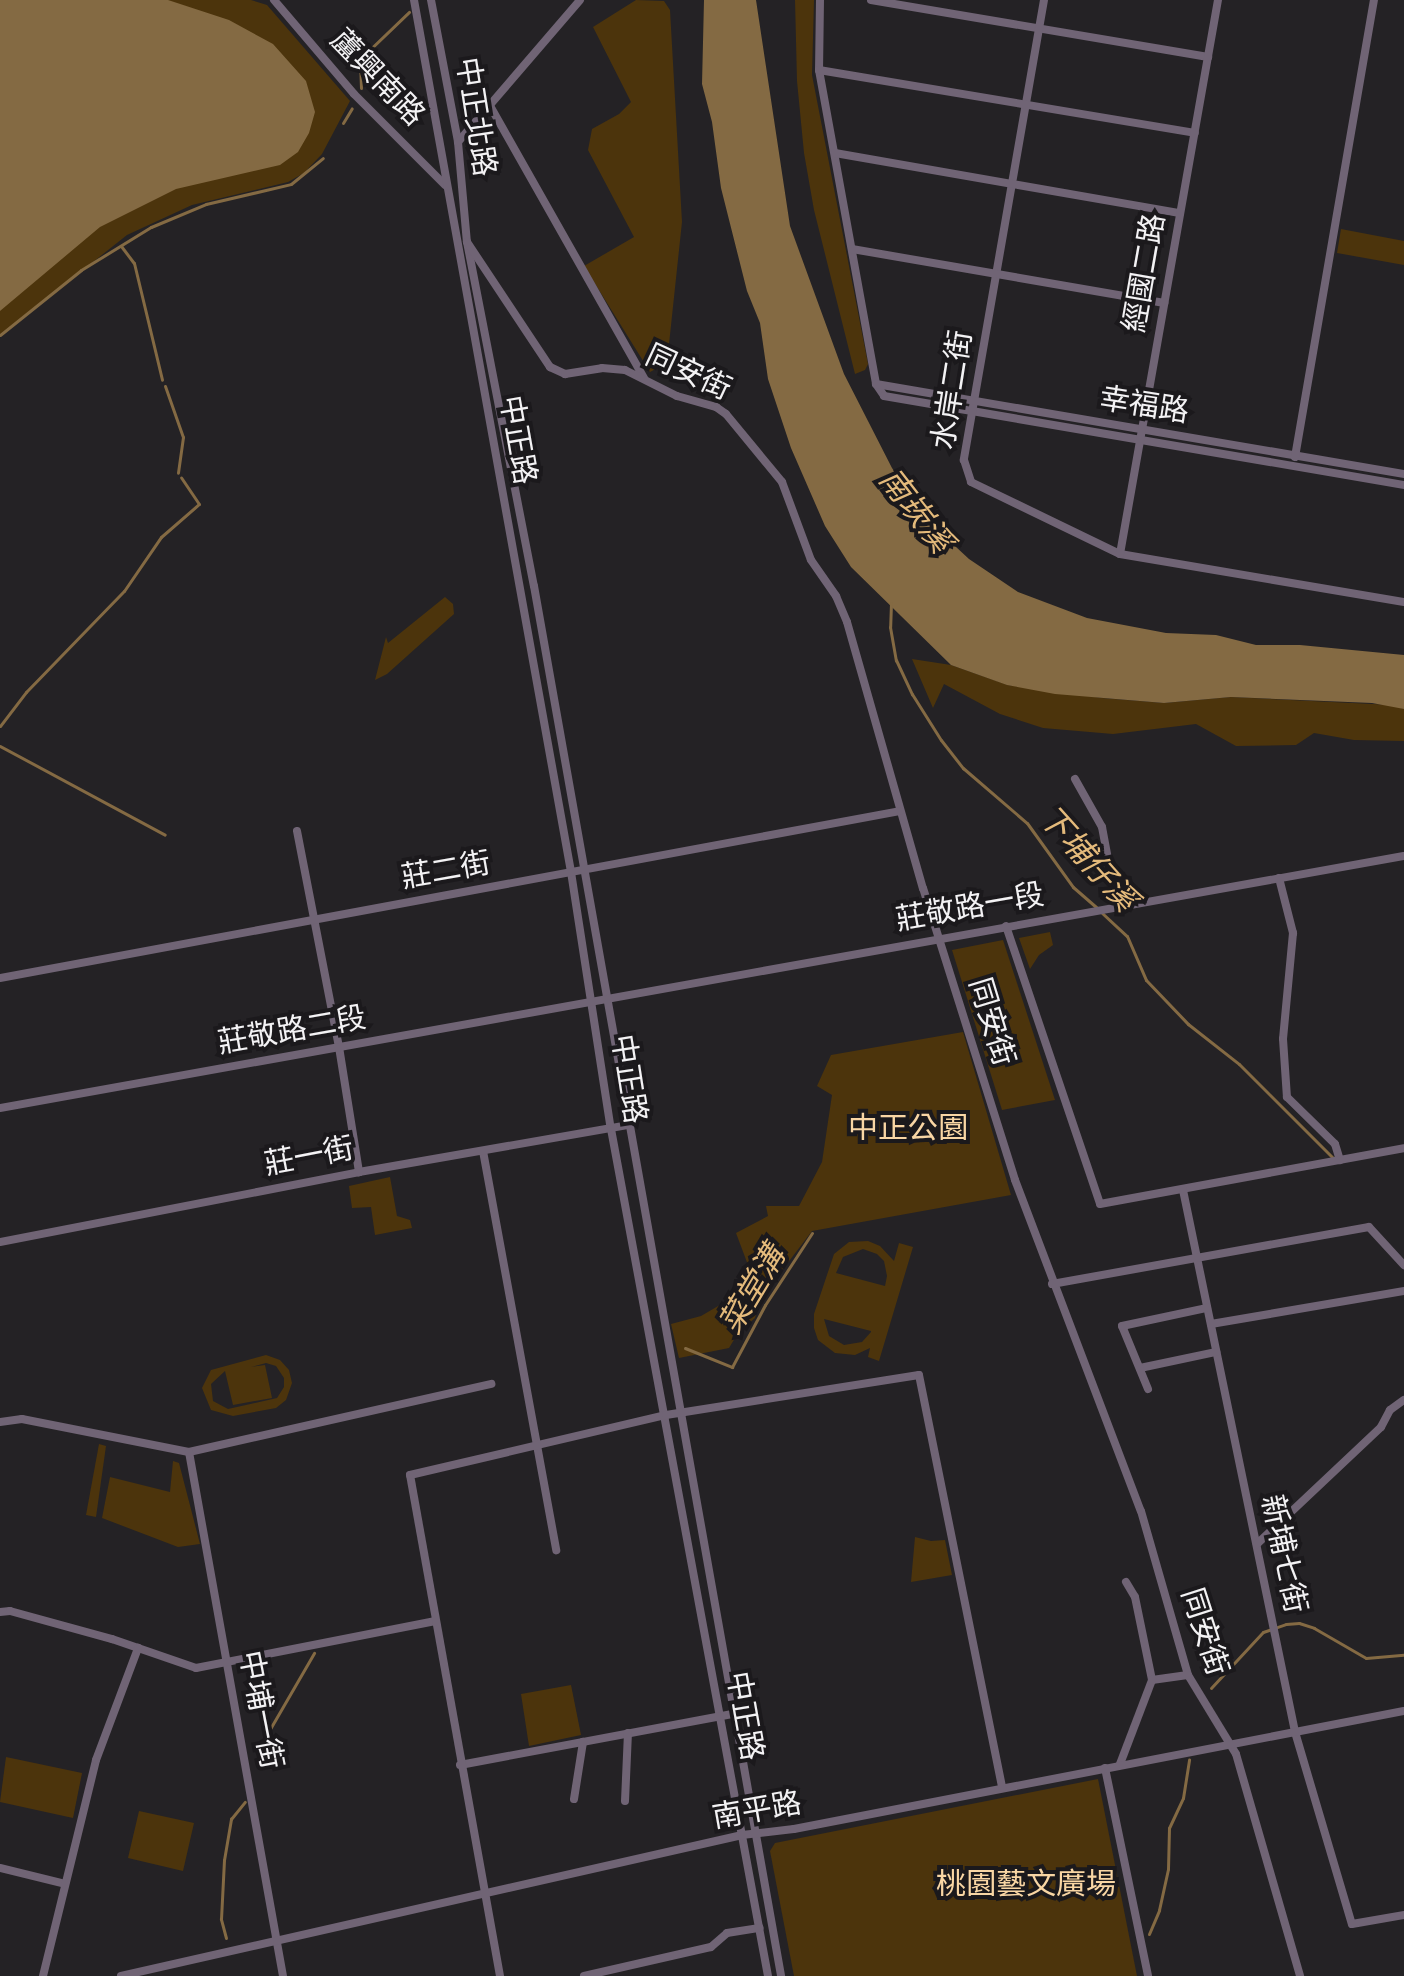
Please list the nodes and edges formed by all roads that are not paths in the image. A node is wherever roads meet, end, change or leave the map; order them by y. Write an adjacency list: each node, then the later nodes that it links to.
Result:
1 (274, 0): 19 (street, 蘆興南路)
2 (414, 0): 19 (street, 中正北路)
3 (431, 0): 16 (street, 中正北路)
4 (580, 0): 13 (street)
5 (820, 0): 12 (street)
6 (871, 0): 10 (street)
7 (1044, 0): 10 (street, 水岸二街)
8 (1218, 0): 11 (street, 經國二路)
9 (1374, 0): 31 (street)
10 (1039, 29): 11 (street); 14 (street, 水岸二街)
11 (1208, 57): 15 (street, 經國二路)
12 (819, 70): 14 (street); 17 (street)
13 (489, 104): 16 (street); 25 (street)
14 (1026, 104): 15 (street); 18 (street, 水岸二街)
15 (1195, 133): 20 (street, 經國二路)
16 (458, 142): 21 (street, 中正北路)
17 (835, 153): 18 (street); 22 (street)
18 (1012, 184): 20 (street); 23 (street, 水岸二街)
19 (447, 189): 42 (street, 中正路)
20 (1180, 213): 24 (street, 經國二路)
21 (467, 242): 25 (street, 同安街); 41 (street, 中正路)
22 (852, 249): 23 (street); 26 (street)
23 (997, 275): 24 (street); 27 (street, 水岸二街)
24 (1164, 303): 29 (street, 經國二路)
25 (644, 379): 38 (street, 同安街)
26 (876, 384): 27 (street, 幸福路); 28 (street, 幸福路)
27 (975, 402): 28 (street, 水岸二街); 29 (street, 幸福路)
28 (973, 413): 30 (street, 幸福路); 35 (street, 水岸二街)
29 (1142, 430): 30 (street, 經國二路); 31 (street, 幸福路)
30 (1140, 441): 32 (street, 幸福路); 35 (street, 經國二路)
31 (1295, 455): 32 (street); 33 (street, 幸福路)
32 (1293, 466): 34 (street, 幸福路)
33 (1404, 474)
34 (1404, 485)
35 (1120, 554): 36 (street, 水岸二街)
36 (1404, 602)
37 (1075, 779): 44 (street)
38 (900, 811): 41 (street, 莊二街); 47 (street, 同安街)
39 (297, 831): 45 (street)
40 (1404, 856): 43 (street, 莊敬路一段)
41 (584, 870): 42 (street, 莊二街); 49 (street, 中正路)
42 (571, 872): 45 (street, 莊二街); 50 (street, 中正路)
43 (1279, 878): 44 (street, 莊敬路一段); 57 (street)
44 (1113, 908): 46 (street, 莊敬路一段)
45 (315, 920): 48 (street, 莊二街); 51 (street)
46 (1006, 926): 47 (street, 莊敬路一段); 59 (street)
47 (939, 938): 49 (street, 莊敬路一段); 63 (street, 同安街)
48 (0, 978)
49 (608, 999): 50 (street, 莊敬路一段); 53 (street, 中正路)
50 (592, 1002): 51 (street, 莊敬路二段); 54 (street, 中正路)
51 (339, 1047): 52 (street, 莊敬路二段); 58 (street)
52 (0, 1108)
53 (629, 1125): 54 (street, 莊一街); 72 (street, 中正路)
54 (611, 1129): 56 (street, 莊一街); 73 (street, 中正路)
55 (1404, 1148): 57 (street)
56 (483, 1151): 58 (street, 莊一街); 75 (street)
57 (1336, 1161): 59 (street)
58 (359, 1172): 60 (street, 莊一街)
59 (1183, 1190): 61 (street, 新埔七街)
60 (0, 1242)
61 (1197, 1258): 62 (street); 63 (street); 65 (street, 新埔七街)
62 (1404, 1265)
63 (1052, 1284): 84 (street, 同安街)
64 (1404, 1291): 66 (street)
65 (1207, 1308): 66 (street, 新埔七街); 68 (street)
66 (1211, 1324): 67 (street, 新埔七街)
67 (1216, 1352): 68 (street); 77 (street, 新埔七街)
68 (1140, 1368): 70 (street)
69 (491, 1384): 76 (street)
70 (1148, 1389)
71 (1404, 1400): 77 (street)
72 (680, 1414): 73 (street); 87 (street, 中正路); 96 (street)
73 (666, 1415): 75 (street); 88 (street, 中正路)
74 (0, 1422): 76 (street)
75 (535, 1447): 78 (street); 81 (street)
76 (189, 1452): 83 (street, 中埔一街)
77 (1257, 1544): 89 (street, 新埔七街)
78 (556, 1550)
79 (1126, 1582): 85 (street)
80 (0, 1612): 82 (street)
81 (435, 1621): 83 (street); 94 (street)
82 (138, 1648): 83 (street); 102 (street)
83 (226, 1663): 106 (street, 中埔一街)
84 (1188, 1675): 85 (street); 92 (street, 同安街)
85 (1152, 1680): 93 (street)
86 (1404, 1711): 89 (street, 南平路)
87 (732, 1714): 88 (street); 100 (street, 中正路)
88 (718, 1716): 90 (street); 99 (street, 中正路)
89 (1295, 1732): 92 (street, 南平路); 104 (street, 新埔七街)
90 (628, 1733): 91 (street); 98 (street)
91 (583, 1742): 94 (street); 97 (street)
92 (1230, 1744): 93 (street, 南平路); 115 (street, 同安街)
93 (1120, 1764): 95 (street, 南平路)
94 (460, 1765): 103 (street)
95 (1105, 1768): 96 (street, 南平路); 114 (street)
96 (1002, 1788): 100 (street, 南平路)
97 (574, 1799)
98 (625, 1801)
99 (742, 1835): 100 (street, 南平路); 103 (street, 南平路); 105 (street, 中正路)
100 (757, 1836): 113 (street, 中正路)
101 (0, 1868): 102 (street)
102 (65, 1884): 107 (street)
103 (484, 1894): 106 (street, 南平路); 110 (street)
104 (1404, 1915)
105 (760, 1928): 111 (street); 112 (street, 中正路)
106 (276, 1941): 108 (street, 南平路); 109 (street, 中埔一街)
107 (43, 1976)
108 (121, 1976)
109 (283, 1976)
110 (500, 1976)
111 (584, 1976)
112 (768, 1976)
113 (781, 1976)
114 (1148, 1976)
115 (1300, 1976)

